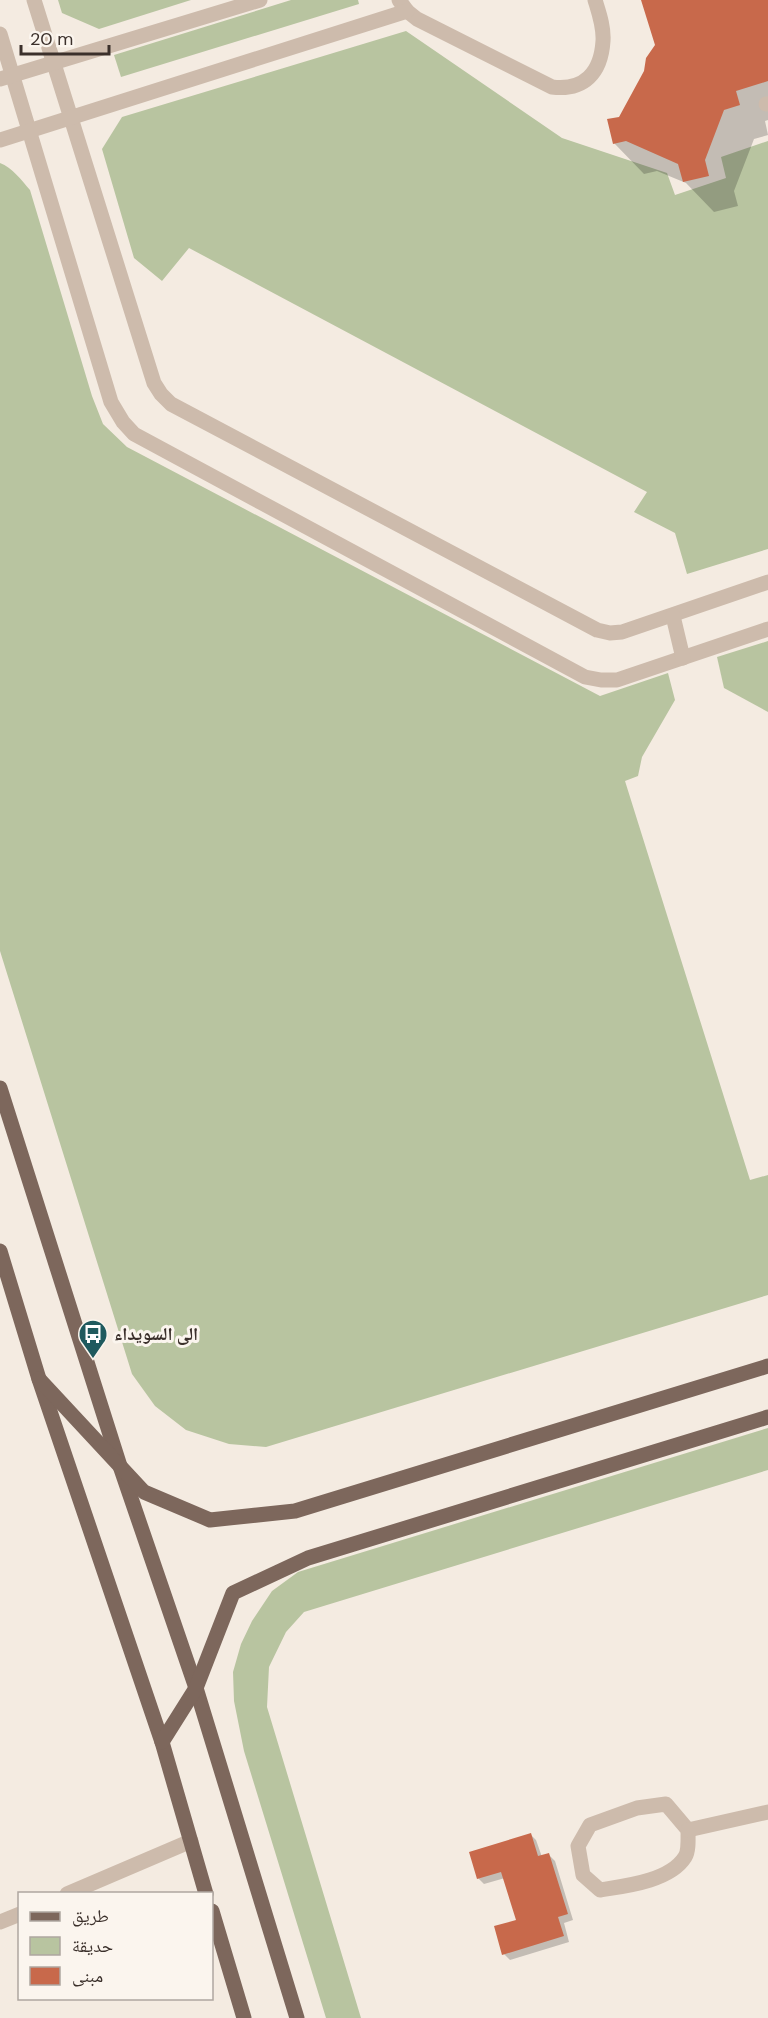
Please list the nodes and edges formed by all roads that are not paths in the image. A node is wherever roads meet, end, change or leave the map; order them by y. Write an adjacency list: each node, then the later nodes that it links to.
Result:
1 (34, 0): 6 (street)
2 (260, 0): 6 (street)
3 (595, 0): 4 (street)
4 (403, 5): 8 (street)
5 (0, 34): 7 (street)
6 (53, 63): 7 (street); 8 (street)
7 (6, 77): 9 (street)
8 (70, 118): 9 (street); 12 (street)
9 (29, 131): 10 (street); 14 (street)
10 (0, 140)
11 (768, 582): 12 (street)
12 (673, 616): 14 (street)
13 (768, 630): 14 (street)
14 (683, 658)
15 (0, 1088): 20 (main road)
16 (0, 1251): 18 (main road)
17 (768, 1366): 20 (main road)
18 (39, 1379): 20 (main road); 22 (main road)
19 (768, 1417): 21 (main road)
20 (120, 1466): 21 (main road)
21 (196, 1688): 22 (main road); 32 (main road)
22 (162, 1742): 25 (main road)
23 (768, 1812): 24 (street)
24 (688, 1830): 24 (street)
25 (191, 1841): 26 (street); 27 (main road)
26 (69, 1892)
27 (206, 1892)
28 (213, 1914): 31 (main road)
29 (18, 1915): 30 (street)
30 (0, 1922)
31 (244, 2018)
32 (297, 2018)

